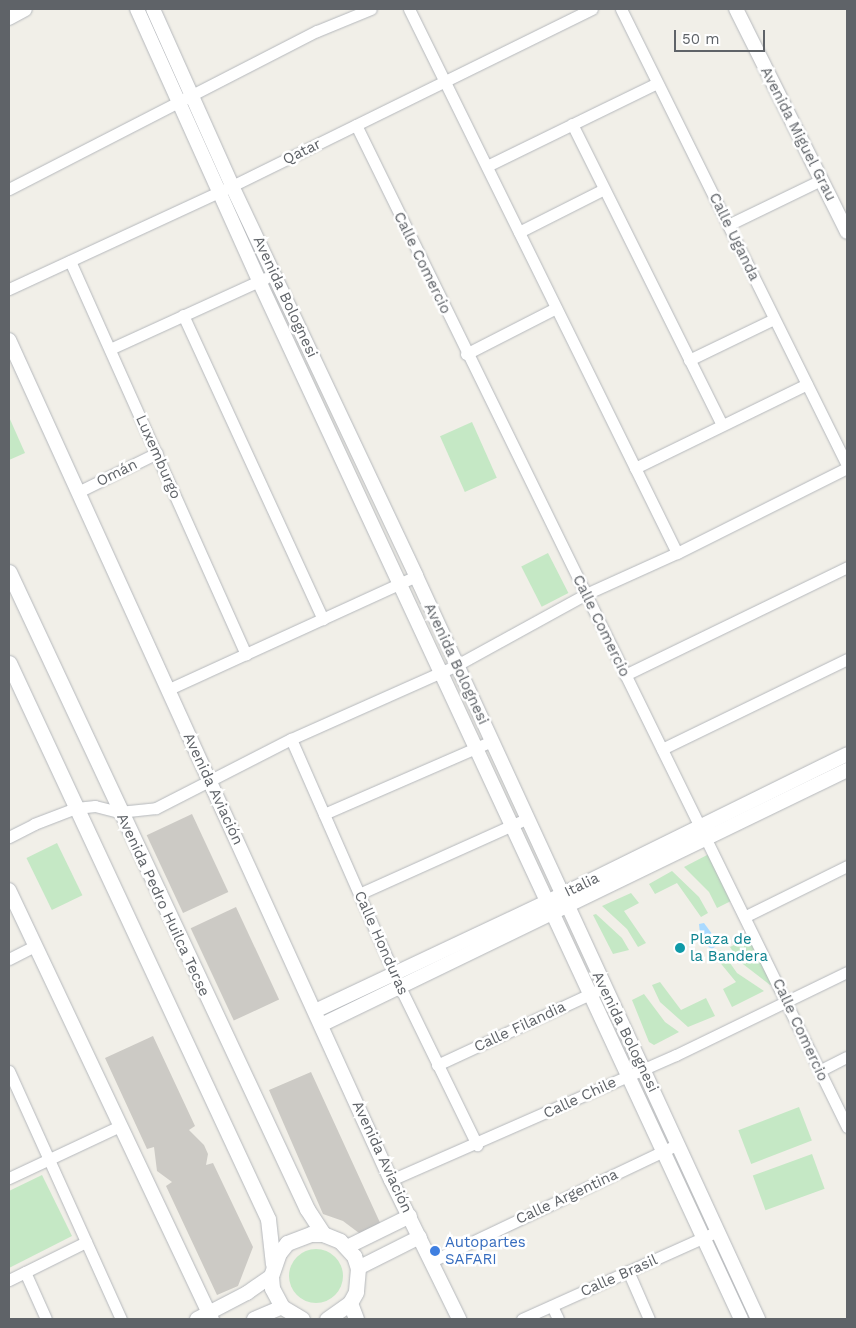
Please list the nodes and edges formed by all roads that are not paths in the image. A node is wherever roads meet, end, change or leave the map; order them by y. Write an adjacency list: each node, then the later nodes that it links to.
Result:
1 (25, 9): 9 (street)
2 (137, 9): 12 (street, Avenida Bolognesi)
3 (153, 9): 12 (street, Avenida Bolognesi)
4 (371, 9): 12 (street)
5 (409, 9): 10 (street)
6 (592, 9): 10 (street, Qatar)
7 (621, 9): 11 (street, Calle Uganda)
8 (736, 9): 16 (street, Avenida Miguel Grau)
9 (9, 18)
10 (445, 82): 14 (street, Qatar); 15 (street)
11 (658, 83): 13 (street); 20 (street, Calle Uganda)
12 (185, 99): 17 (street); 18 (street, Avenida Bolognesi)
13 (572, 124): 15 (street); 19 (street)
14 (356, 126): 18 (street, Qatar); 32 (street, Calle Comercio)
15 (487, 166): 21 (street)
16 (821, 180): 20 (street); 22 (street, Avenida Miguel Grau)
17 (9, 189)
18 (226, 189): 23 (street, Qatar); 24 (street, Avenida Bolognesi); 25 (street, Avenida Bolognesi)
19 (604, 189): 21 (street); 33 (street)
20 (728, 225): 29 (street, Calle Uganda)
21 (519, 232): 27 (street)
22 (847, 232)
23 (70, 261): 26 (street, Qatar); 31 (street, Luxemburgo)
24 (274, 274): 25 (street); 43 (street, Avenida Bolognesi)
25 (259, 281): 28 (street); 44 (street, Avenida Bolognesi)
26 (9, 289)
27 (556, 308): 32 (street); 38 (street)
28 (183, 316): 31 (street); 46 (street)
29 (774, 319): 33 (street); 34 (street, Calle Uganda)
30 (9, 340): 39 (street, Avenida Aviación)
31 (110, 349): 36 (street, Luxemburgo)
32 (466, 354): 45 (street, Calle Comercio)
33 (689, 360): 35 (street)
34 (807, 384): 35 (street); 37 (street, Calle Uganda)
35 (722, 425): 38 (street)
36 (157, 453): 39 (street, Omán); 47 (street, Luxemburgo)
37 (847, 467): 40 (street)
38 (635, 468): 40 (street)
39 (78, 492): 53 (street, Avenida Aviación)
40 (677, 553): 45 (street)
41 (847, 567): 52 (street)
42 (9, 572): 62 (main road, Avenida Pedro Huilca Tecse)
43 (416, 576): 44 (street); 50 (street, Avenida Bolognesi)
44 (400, 584): 46 (street); 51 (street, Avenida Bolognesi)
45 (586, 594): 50 (street); 52 (street, Calle Comercio)
46 (323, 619): 47 (street)
47 (246, 654): 53 (street)
48 (847, 659): 57 (street)
49 (9, 663): 61 (main road)
50 (457, 665): 51 (street); 55 (street, Avenida Bolognesi)
51 (440, 672): 54 (street); 56 (street, Avenida Bolognesi)
52 (625, 676): 57 (street, Calle Comercio)
53 (167, 690): 60 (street, Avenida Aviación)
54 (291, 739): 60 (street); 63 (street, Calle Honduras)
55 (492, 741): 56 (street); 64 (street, Avenida Bolognesi)
56 (476, 748): 63 (street); 65 (street, Avenida Bolognesi)
57 (662, 749): 66 (street, Calle Comercio)
58 (847, 754): 66 (street, Italia)
59 (847, 770): 66 (street)
60 (208, 781): 62 (street); 81 (street, Avenida Aviación)
61 (76, 808): 62 (street); 67 (street); 106 (main road)
62 (119, 812): 99 (main road, Avenida Pedro Huilca Tecse)
63 (324, 814): 70 (street, Calle Honduras)
64 (526, 819): 65 (street); 71 (street, Avenida Bolognesi)
65 (512, 826): 70 (street); 72 (street, Avenida Bolognesi)
66 (704, 832): 71 (street, Italia); 73 (street, Calle Comercio)
67 (9, 837)
68 (847, 866): 73 (street)
69 (9, 890): 74 (street)
70 (359, 894): 77 (street, Calle Honduras)
71 (563, 901): 72 (street, Italia); 78 (street, Avenida Bolognesi)
72 (549, 907): 77 (street, Italia); 79 (street, Avenida Bolognesi)
73 (746, 916): 80 (street, Calle Comercio)
74 (35, 946): 75 (street); 89 (street)
75 (9, 959)
76 (847, 972): 80 (street, Calle Chile)
77 (397, 980): 81 (street, Italia); 82 (street); 84 (street, Calle Honduras)
78 (603, 988): 79 (street, Calle Filandia); 85 (street, Avenida Bolognesi)
79 (590, 994): 84 (street, Calle Filandia); 88 (street, Avenida Bolognesi)
80 (787, 1003): 85 (street, Calle Chile); 87 (street, Calle Comercio)
81 (315, 1011): 82 (street, Avenida Aviación)
82 (321, 1025): 96 (street, Avenida Aviación)
83 (847, 1057): 87 (street)
84 (437, 1065): 91 (street, Calle Honduras)
85 (644, 1069): 88 (street, Calle Chile); 92 (street, Avenida Bolognesi)
86 (9, 1071): 94 (street)
87 (819, 1071): 90 (street, Calle Comercio)
88 (628, 1076): 91 (street, Calle Chile); 93 (street, Avenida Bolognesi)
89 (120, 1126): 94 (street); 113 (street)
90 (847, 1127)
91 (477, 1145): 96 (street, Calle Chile)
92 (676, 1145): 93 (street, Calle Argentina); 98 (street, Avenida Bolognesi)
93 (663, 1151): 101 (street, Avenida Bolognesi); 104 (street, Calle Argentina)
94 (48, 1160): 95 (street); 102 (street)
95 (9, 1178)
96 (391, 1180): 97 (street, Avenida Aviación)
97 (410, 1216): 100 (street, Avenida Aviación); 103 (street)
98 (716, 1232): 101 (street, Calle Brasil); 125 (street, Avenida Bolognesi)
99 (323, 1234): 103 (main road); 106 (main road)
100 (420, 1237): 104 (street, Avenida Aviación); 105 (street)
101 (703, 1238): 107 (street, Calle Brasil); 124 (street, Avenida Bolognesi)
102 (86, 1242): 108 (street); 115 (street)
103 (347, 1247): 105 (main road)
104 (430, 1262): 120 (street, Avenida Aviación)
105 (358, 1268): 110 (main road)
106 (272, 1270): 112 (main road); 113 (street)
107 (628, 1271): 111 (street, Calle Brasil); 123 (street)
108 (24, 1272): 109 (street); 114 (street)
109 (9, 1280)
110 (350, 1303): 118 (main road); 119 (main road)
111 (552, 1306): 121 (street, Calle Brasil); 122 (street)
112 (282, 1307): 116 (street); 117 (main road)
113 (206, 1317)
114 (46, 1319)
115 (121, 1319)
116 (254, 1319)
117 (302, 1319)
118 (327, 1319)
119 (356, 1319)
120 (459, 1319)
121 (522, 1319)
122 (558, 1319)
123 (649, 1319)
124 (741, 1319)
125 (758, 1319)

